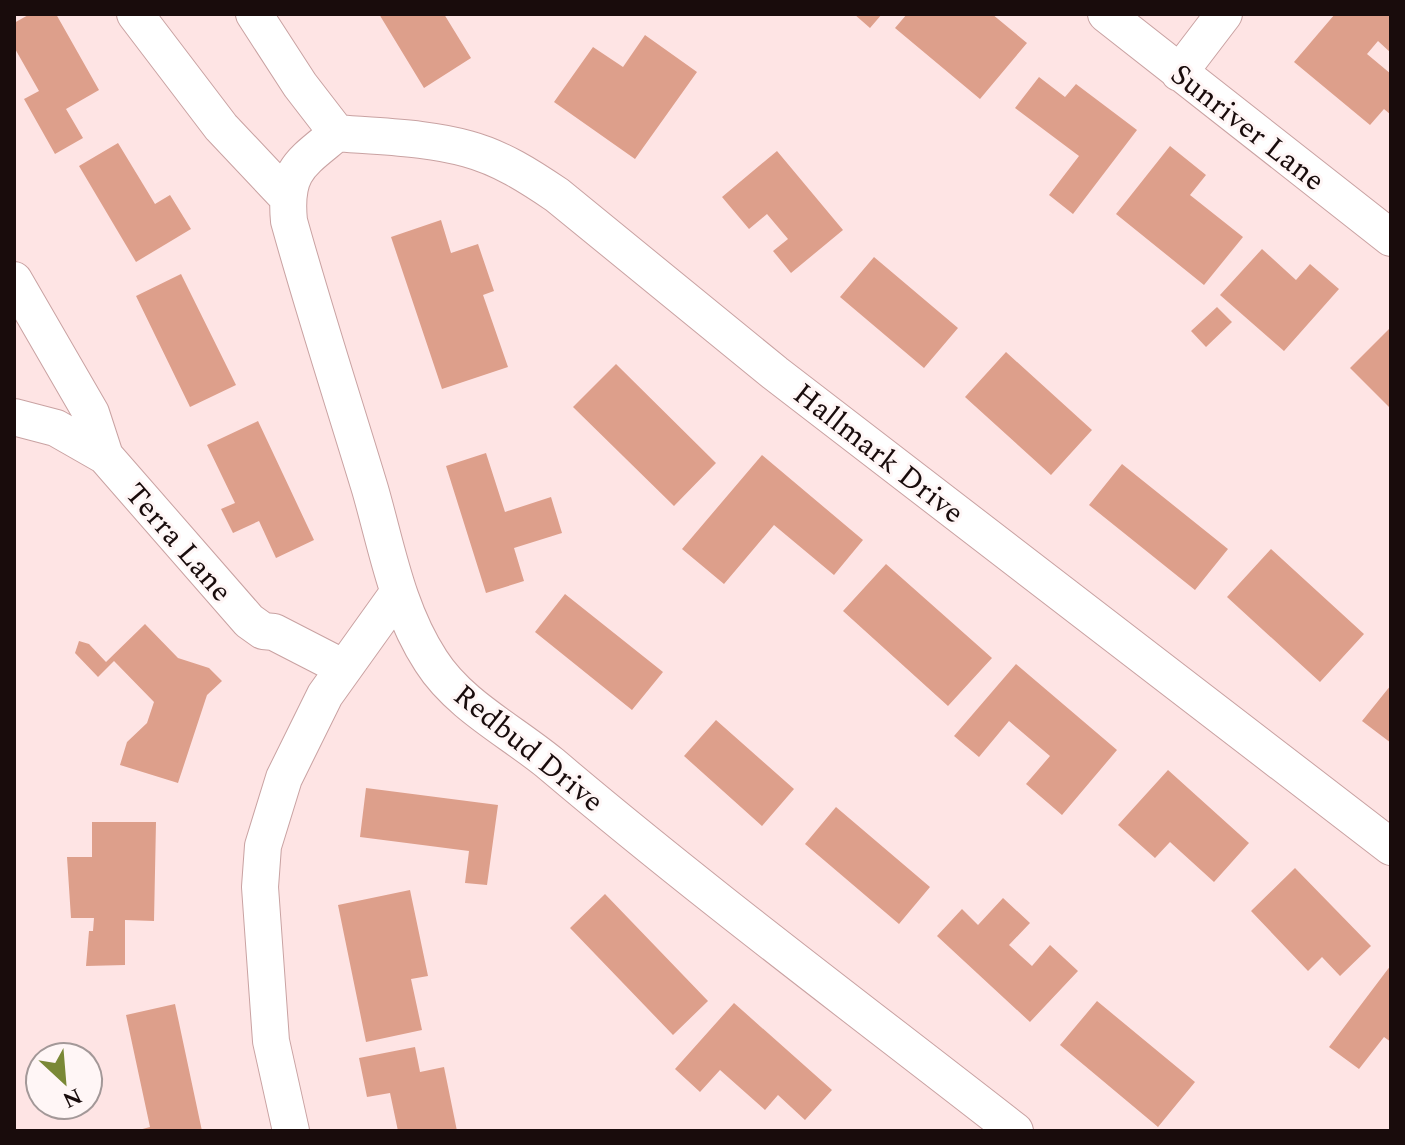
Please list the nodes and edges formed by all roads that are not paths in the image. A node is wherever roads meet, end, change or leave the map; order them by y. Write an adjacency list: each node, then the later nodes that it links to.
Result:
1 (135, 14): 7 (street)
2 (254, 14): 6 (street)
3 (1106, 14): 5 (street, Sunriver Lane)
4 (1224, 14): 5 (street)
5 (1179, 73): 8 (street, Sunriver Lane)
6 (337, 133): 7 (street); 14 (street, Hallmark Drive)
7 (287, 197): 12 (street, Redbud Drive)
8 (1391, 238)
9 (14, 280): 11 (street)
10 (14, 417): 11 (street, Terra Lane)
11 (105, 456): 13 (street, Terra Lane)
12 (398, 593): 13 (street); 16 (street, Redbud Drive)
13 (344, 668): 15 (street)
14 (1391, 847)
15 (291, 1131)
16 (1015, 1131)

